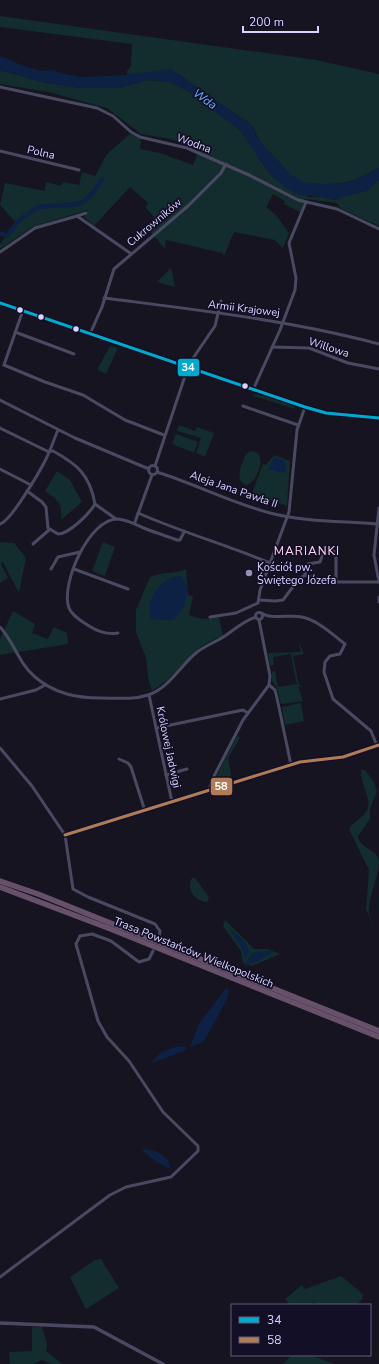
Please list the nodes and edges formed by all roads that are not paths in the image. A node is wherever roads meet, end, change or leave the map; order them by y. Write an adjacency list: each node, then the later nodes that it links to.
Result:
1 (0, 87): 3 (street, Wodna)
2 (0, 151): 4 (street, Polna)
3 (226, 164): 5 (street, Wodna); 10 (street, Cukrowników)
4 (79, 170)
5 (306, 202): 8 (street, Wodna); 16 (street)
6 (86, 213): 7 (street)
7 (77, 216): 9 (street); 10 (street)
8 (379, 229)
9 (0, 252)
10 (130, 253): 11 (street, Cukrowników)
11 (104, 298): 15 (street, Armii Krajowej); 18 (street, Cukrowników)
12 (221, 301): 15 (street)
13 (0, 302): 14 (street)
14 (23, 310): 17 (street); 18 (street)
15 (218, 314): 16 (street, Armii Krajowej); 24 (street)
16 (282, 322): 19 (street, Armii Krajowej); 20 (street)
17 (15, 332): 21 (street); 22 (street)
18 (90, 334): 24 (street)
19 (379, 344)
20 (272, 347): 25 (street, Willowa); 26 (street)
21 (74, 354)
22 (4, 365): 23 (street); 34 (street)
23 (0, 367)
24 (188, 367): 26 (street); 34 (street)
25 (379, 369)
26 (253, 390): 29 (street)
27 (0, 400): 33 (street)
28 (243, 406): 31 (street)
29 (305, 408): 30 (street); 31 (street)
30 (379, 418)
31 (298, 425): 46 (street)
32 (0, 428): 35 (street)
33 (58, 430): 35 (street); 38 (street)
34 (164, 435): 36 (street)
35 (49, 451): 41 (street); 43 (street)
36 (155, 466): 38 (street); 39 (street)
37 (0, 469): 41 (street)
38 (149, 469): 40 (street)
39 (158, 472): 40 (street); 46 (street, Aleja Jana Pawła II)
40 (152, 475): 45 (street)
41 (31, 485): 42 (street)
42 (27, 490): 49 (street); 51 (street)
43 (95, 504): 47 (street); 51 (street)
44 (379, 508): 50 (street)
45 (138, 513): 48 (street); 52 (street)
46 (288, 516): 50 (street, Aleja Jana Pawła II); 57 (street)
47 (116, 519): 48 (street); 56 (street)
48 (135, 522): 52 (street)
49 (0, 524)
50 (377, 524): 54 (street)
51 (49, 530): 53 (street)
52 (184, 532): 57 (street)
53 (33, 544)
54 (374, 544): 55 (street); 62 (street)
55 (379, 545)
56 (80, 552): 58 (street); 59 (street)
57 (270, 563): 65 (street)
58 (51, 569)
59 (74, 569): 63 (street); 74 (street)
60 (305, 576): 61 (street); 61 (street); 65 (street)
61 (336, 582): 62 (street)
62 (379, 582)
63 (128, 589)
64 (379, 597): 66 (street)
65 (258, 602): 67 (street); 69 (street)
66 (379, 602)
67 (260, 613): 68 (street); 70 (street); 71 (street)
68 (272, 616): 71 (street); 81 (street)
69 (210, 617)
70 (256, 617): 72 (street); 77 (street)
71 (263, 617): 72 (street)
72 (259, 620): 76 (street)
73 (0, 627): 75 (street)
74 (118, 633)
75 (45, 685): 77 (street); 78 (street)
76 (269, 685): 79 (street); 84 (street)
77 (149, 695): 80 (street, Królowej Jadwigi)
78 (0, 699)
79 (248, 713): 80 (street); 87 (street)
80 (156, 728): 86 (street, Królowej Jadwigi)
81 (378, 746): 84 (street)
82 (0, 748): 90 (street)
83 (119, 759): 89 (street)
84 (291, 765): 87 (street)
85 (187, 769): 86 (street)
86 (166, 775): 88 (street, Królowej Jadwigi)
87 (210, 791): 88 (street)
88 (172, 802): 89 (street)
89 (145, 811): 90 (street)
90 (64, 835): 93 (street)
91 (0, 881): 95 (highway, Trasa Powstańców Wielkopolskich)
92 (0, 887): 96 (highway, Trasa Powstańców Wielkopolskich)
93 (159, 938)
94 (153, 951): 97 (street)
95 (379, 1031)
96 (379, 1037)
97 (0, 1277)
98 (0, 1323): 99 (street)
99 (163, 1364)

